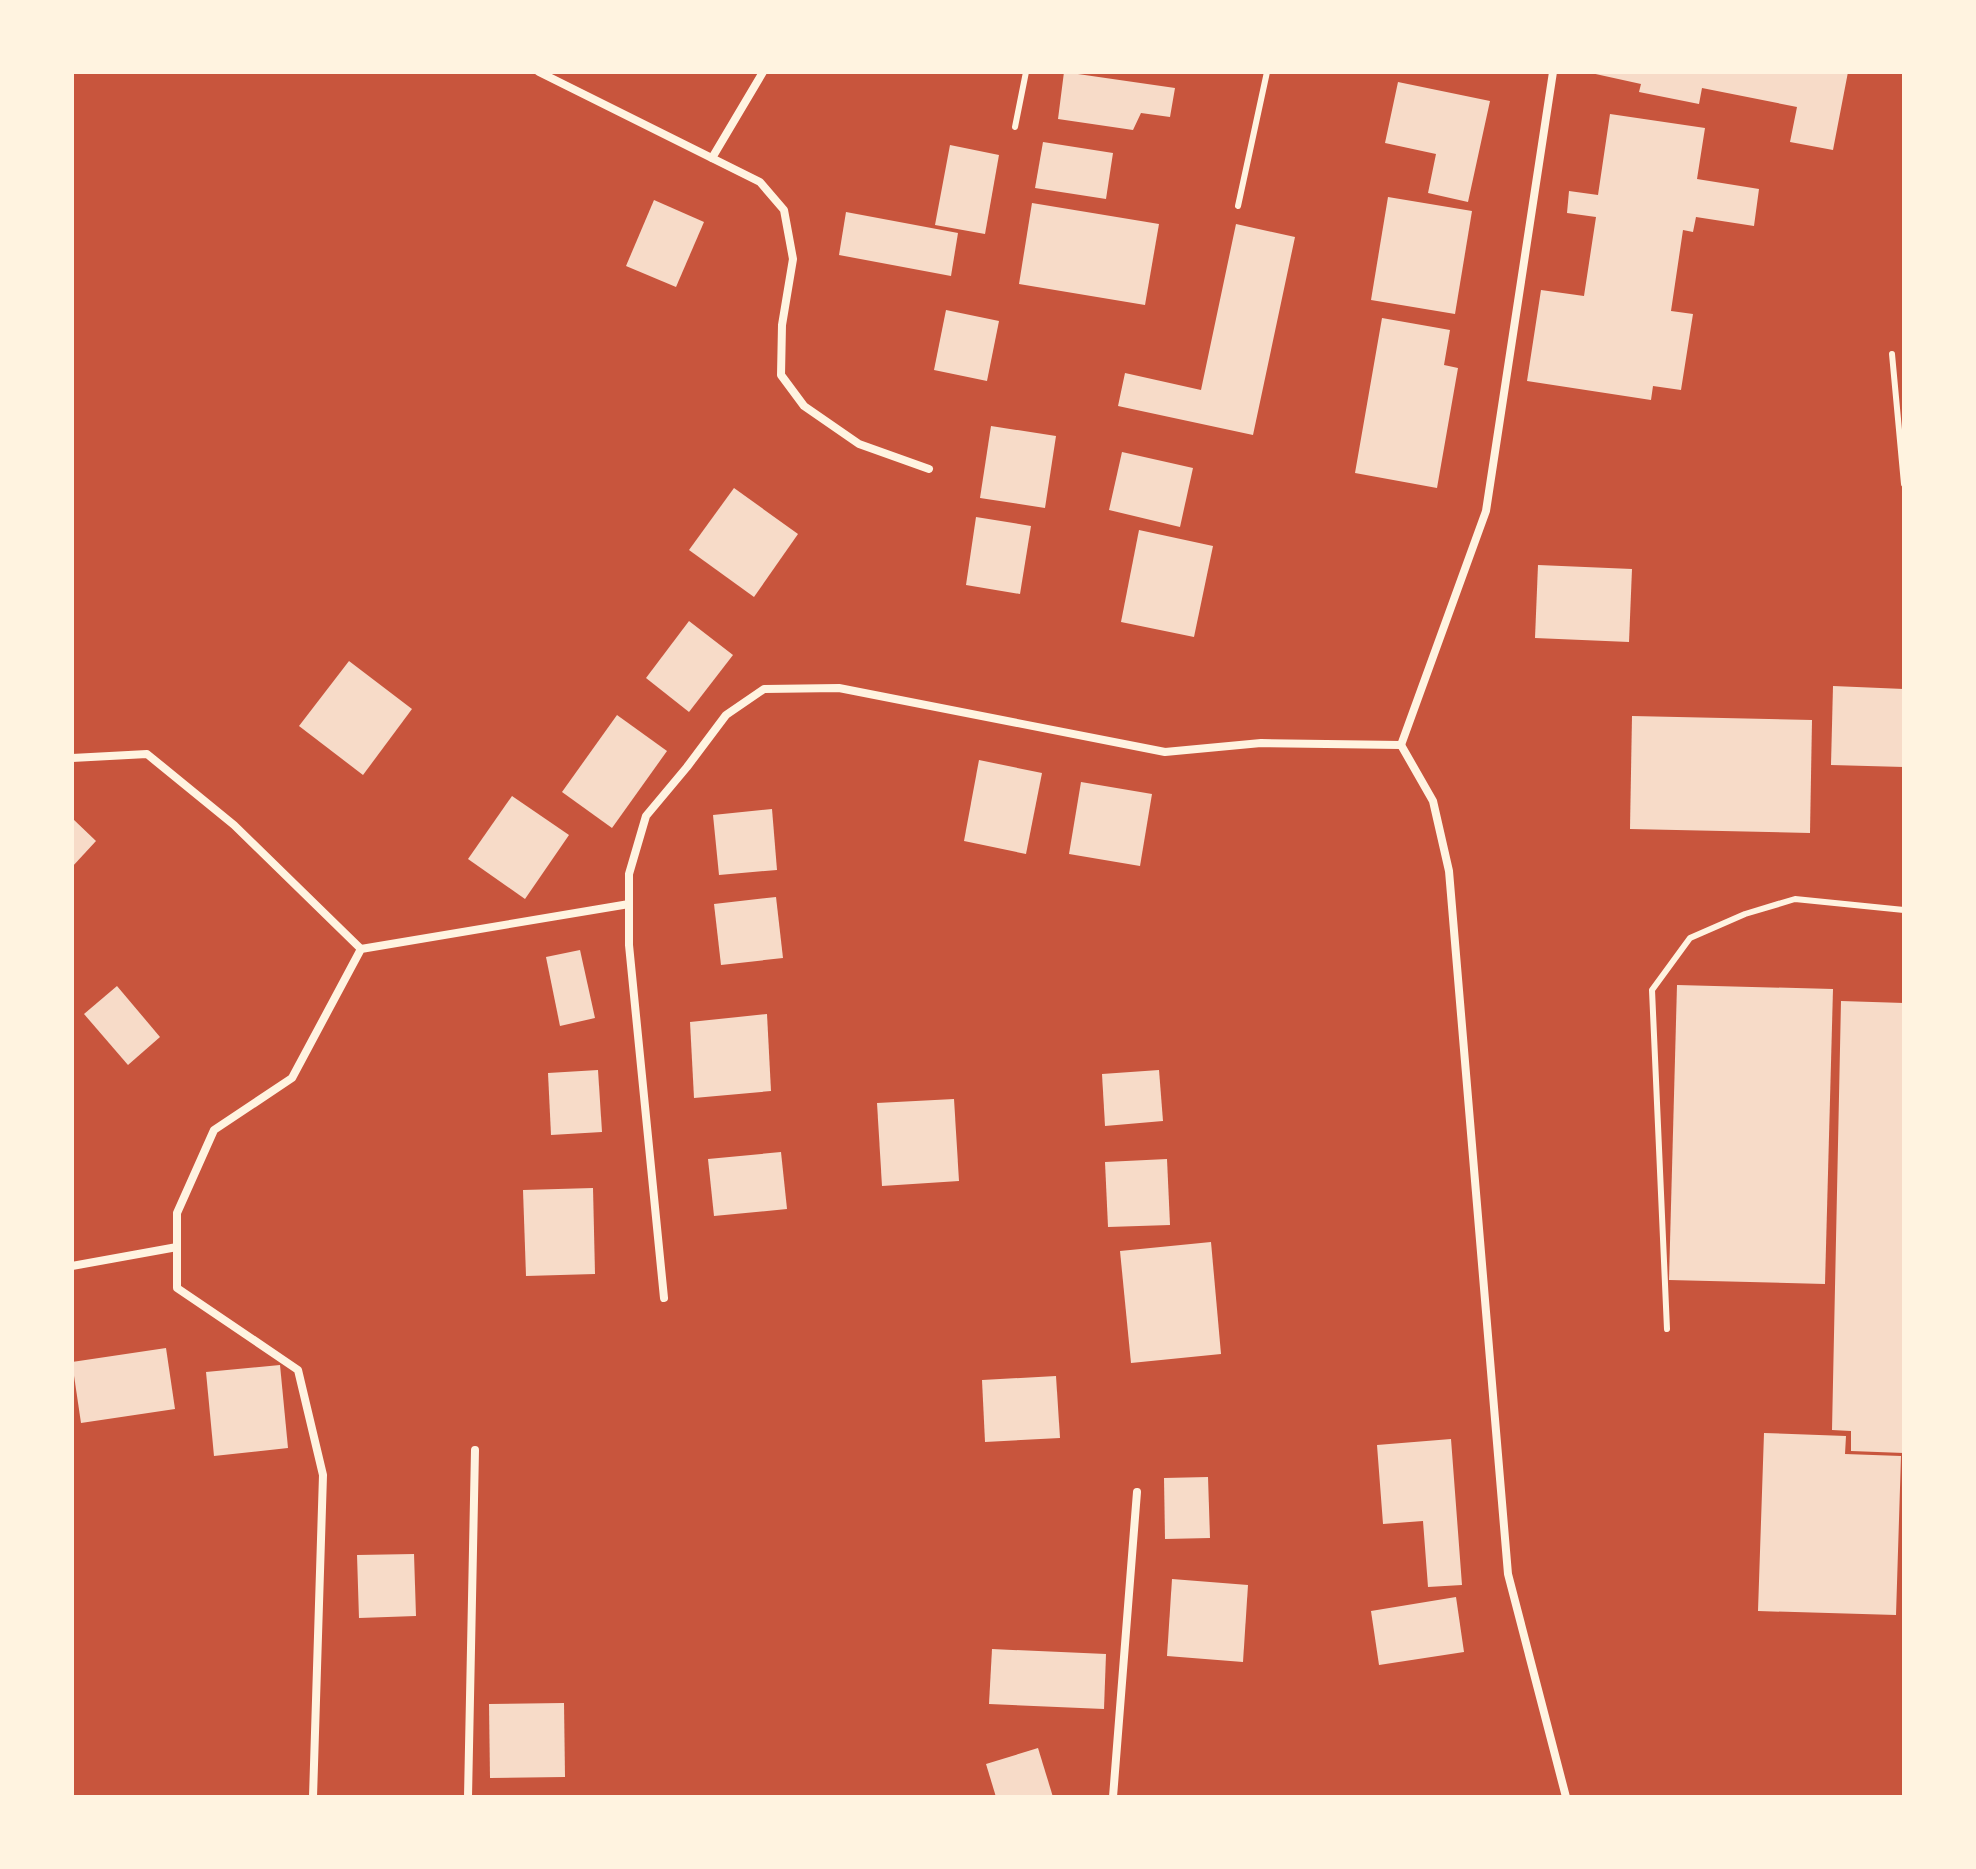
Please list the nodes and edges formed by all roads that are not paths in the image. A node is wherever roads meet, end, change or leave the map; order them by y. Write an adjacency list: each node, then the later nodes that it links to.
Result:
1 (539, 72): 7 (street)
2 (763, 72): 7 (street)
3 (1026, 72): 6 (lane)
4 (1267, 72): 8 (lane)
5 (1553, 72): 12 (street)
6 (1015, 127)
7 (712, 158): 10 (street)
8 (1238, 206)
9 (1892, 354): 11 (lane)
10 (929, 469)
11 (1904, 484)
12 (1401, 745): 14 (street); 26 (street)
13 (72, 758): 16 (street)
14 (629, 904): 16 (street); 19 (street)
15 (1904, 910): 20 (lane)
16 (361, 949): 17 (street)
17 (177, 1247): 18 (street); 23 (street)
18 (72, 1266)
19 (664, 1298)
20 (1667, 1329)
21 (475, 1450): 24 (street)
22 (1137, 1492): 25 (street)
23 (313, 1797)
24 (468, 1797)
25 (1113, 1797)
26 (1566, 1797)

